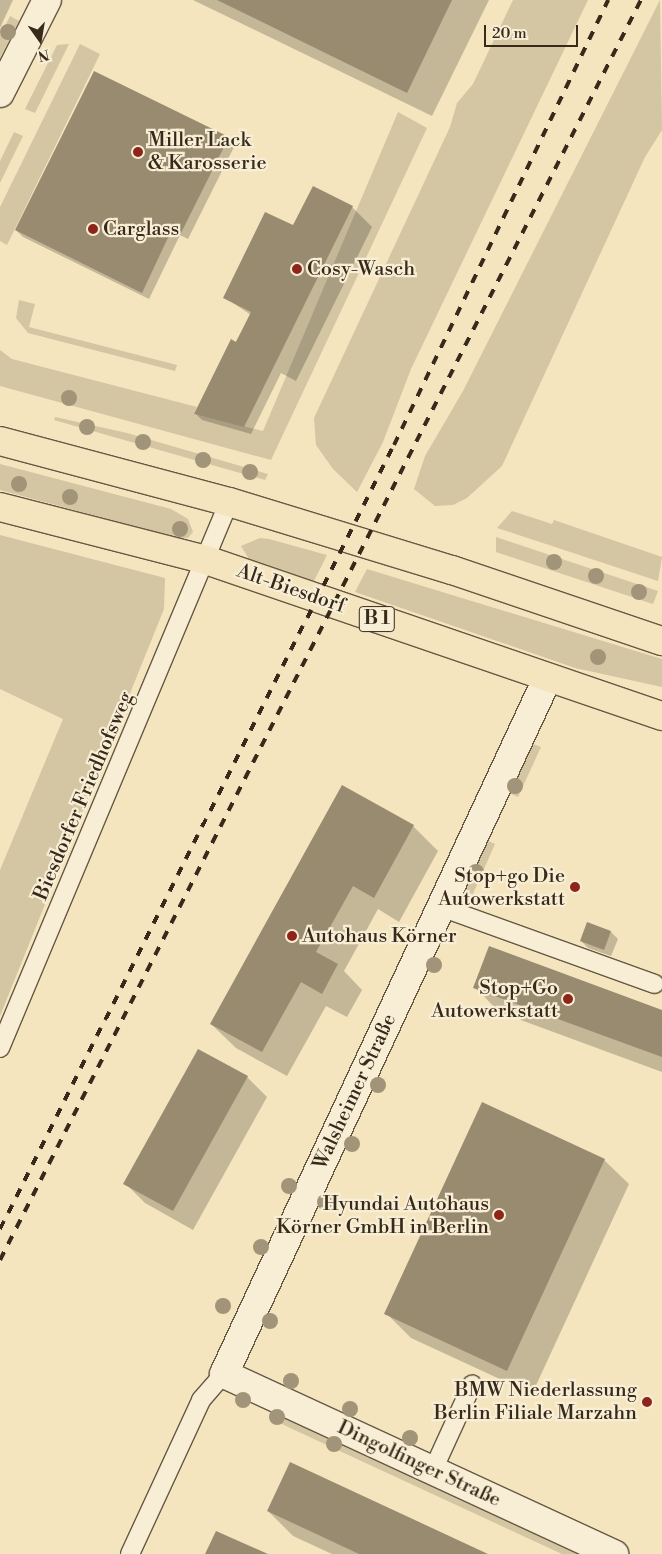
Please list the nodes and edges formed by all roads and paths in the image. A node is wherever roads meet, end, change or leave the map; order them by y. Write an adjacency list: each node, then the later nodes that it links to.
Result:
1 (47, 0): 2 (street)
2 (0, 94)
3 (0, 441): 4 (main road)
4 (229, 502): 6 (lane, Biesdorfer Friedhofsweg); 7 (main road)
5 (0, 507): 6 (main road, Alt-Biesdorf / B 1)
6 (206, 560): 8 (main road, Alt-Biesdorf / B 1); 12 (lane, Biesdorfer Friedhofsweg)
7 (662, 641)
8 (547, 679): 9 (main road, Alt-Biesdorf / B 1); 10 (street, Walsheimer Straße)
9 (662, 716)
10 (441, 907): 11 (lane); 13 (street, Walsheimer Straße)
11 (655, 984)
12 (0, 1048)
13 (224, 1374): 15 (street, Dingolfinger Straße); 17 (lane, Walsheimer Straße)
14 (472, 1385): 15 (lane)
15 (433, 1470): 16 (street, Dingolfinger Straße)
16 (607, 1552)
17 (130, 1554)

